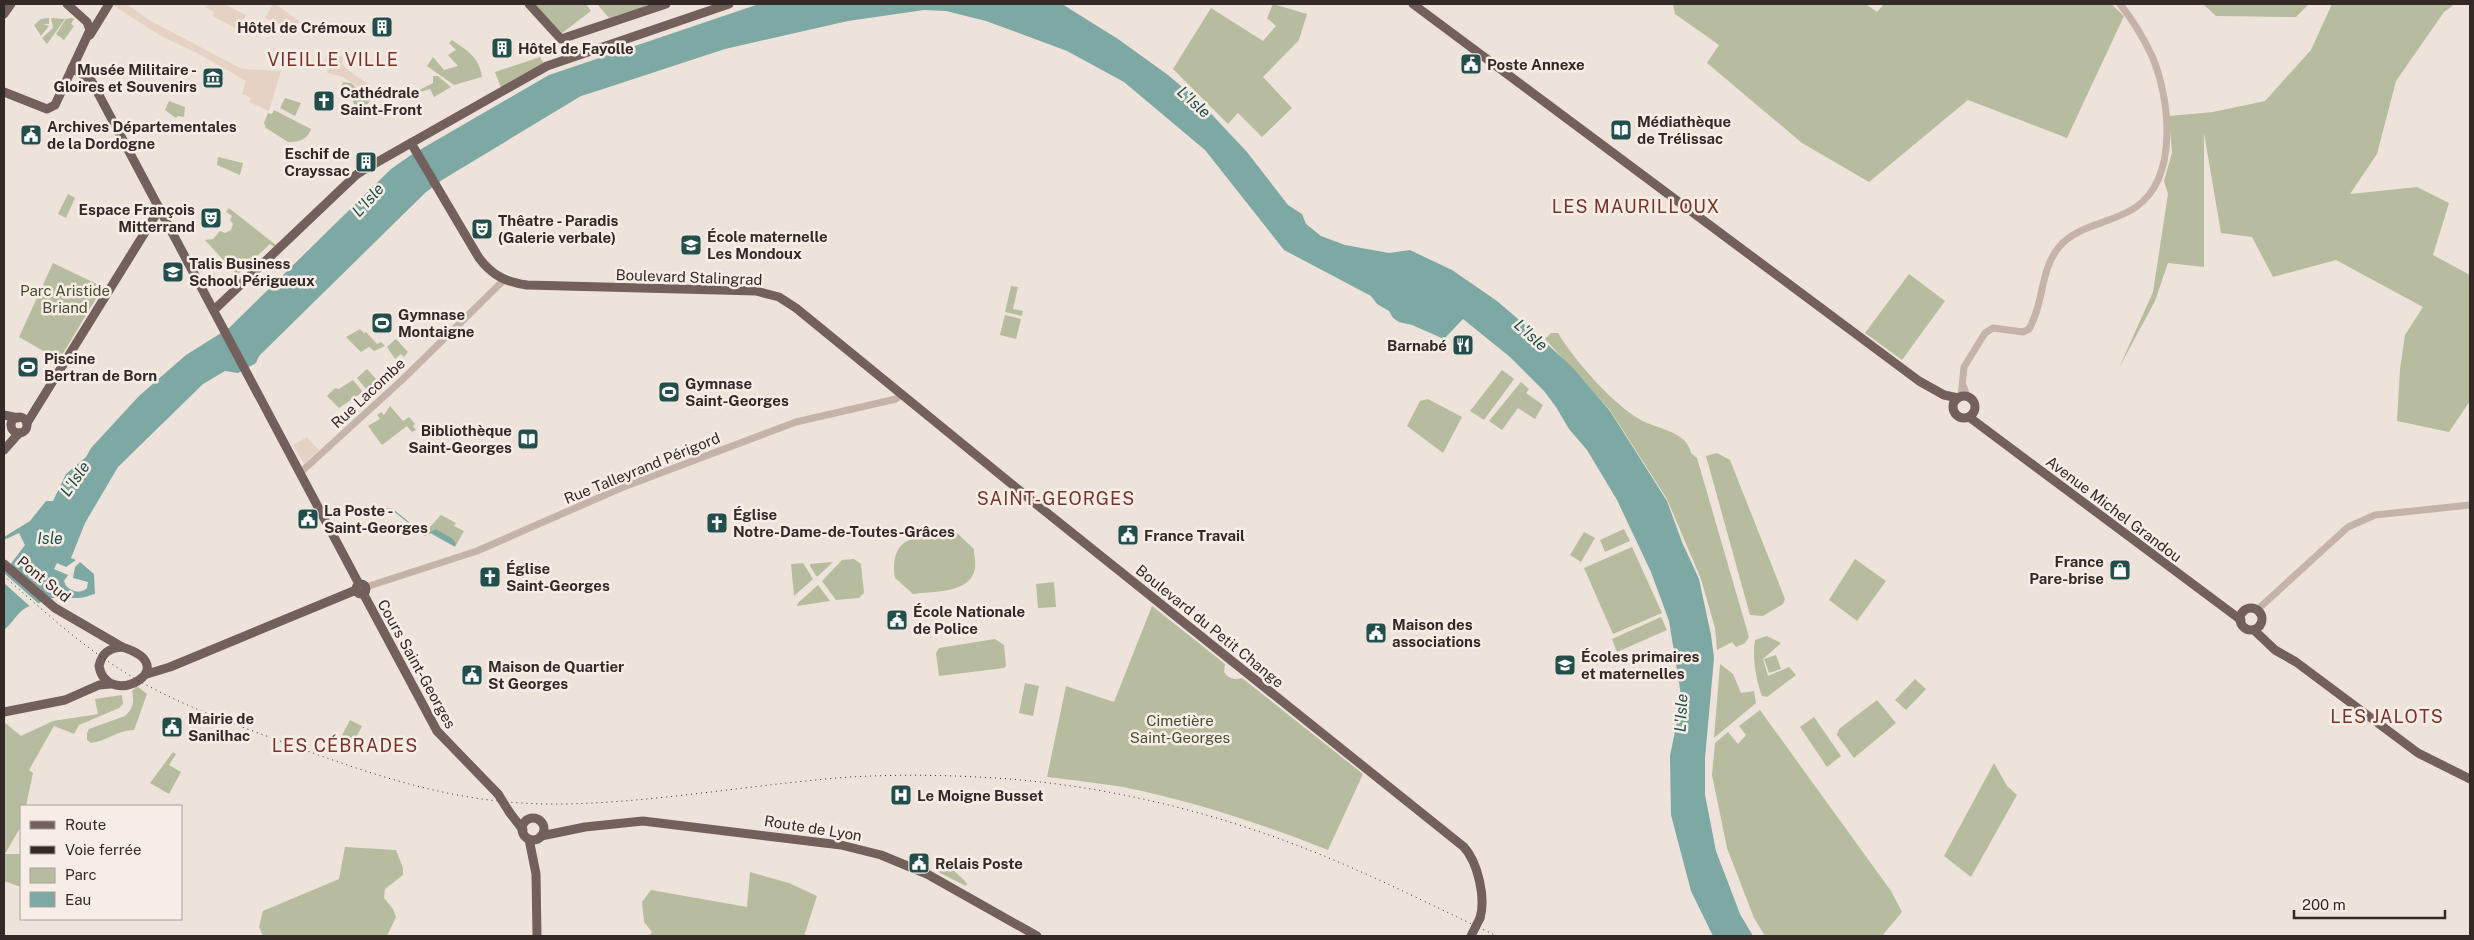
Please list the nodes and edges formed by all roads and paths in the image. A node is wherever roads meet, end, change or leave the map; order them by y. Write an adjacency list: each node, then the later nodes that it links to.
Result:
1 (11, 4): 9 (main road)
2 (67, 4): 10 (main road)
3 (109, 4): 10 (main road)
4 (529, 4): 5 (main road)
5 (666, 4)
6 (729, 4): 15 (main road)
7 (1413, 4): 21 (main road)
8 (2120, 4): 21 (street)
9 (4, 14)
10 (88, 37): 11 (main road)
11 (72, 68): 12 (main road); 13 (main road)
12 (67, 79): 13 (main road); 14 (main road)
13 (93, 84): 16 (main road, Cours Saint-Georges)
14 (4, 92)
15 (412, 145): 17 (main road, Boulevard Stalingrad); 18 (main road)
16 (160, 208): 18 (main road, Cours Saint-Georges); 25 (main road)
17 (504, 280): 19 (main road, Boulevard Stalingrad); 29 (street, Rue Lacombe)
18 (214, 310): 28 (main road, Cours Saint-Georges)
19 (866, 365): 20 (main road, Boulevard du Petit Change)
20 (901, 394): 33 (street, Rue Talleyrand Périgord); 56 (main road, Boulevard du Petit Change, bridge)
21 (1960, 399): 22 (main road); 22 (main road)
22 (1971, 414): 35 (main road, Avenue Michel Grandou)
23 (4, 415): 25 (main road)
24 (4, 420): 26 (main road)
25 (22, 420): 26 (main road); 26 (main road)
26 (14, 430): 27 (main road)
27 (4, 450)
28 (292, 456): 29 (street); 30 (main road, Cours Saint-Georges)
29 (313, 461): 30 (street, Rue Lacombe)
30 (300, 472): 33 (main road, Cours Saint-Georges)
31 (2470, 504): 34 (street)
32 (4, 564): 37 (main road, Pont Sud)
33 (361, 589): 41 (main road); 48 (main road, Cours Saint-Georges, bridge)
34 (2257, 610): 35 (main road); 36 (main road)
35 (2242, 616): 36 (main road)
36 (2257, 627): 47 (main road)
37 (93, 631): 38 (main road, Pont Sud); 39 (main road)
38 (122, 647): 39 (main road); 40 (main road)
39 (104, 654): 42 (main road)
40 (147, 661): 41 (main road); 43 (main road)
41 (170, 667): 43 (main road)
42 (100, 672): 44 (main road); 45 (main road)
43 (147, 674): 44 (main road)
44 (110, 684): 45 (main road)
45 (76, 696): 46 (main road)
46 (4, 712)
47 (2470, 778)
48 (510, 813): 49 (main road); 51 (main road, Cours Saint-Georges)
49 (528, 820): 50 (main road); 51 (main road)
50 (541, 822): 52 (main road, Route de Lyon); 53 (main road)
51 (523, 830): 53 (main road)
52 (565, 830): 53 (main road, Route de Lyon); 55 (main road, Route de Lyon)
53 (536, 838): 54 (main road)
54 (537, 936)
55 (1037, 936)
56 (1471, 936)

